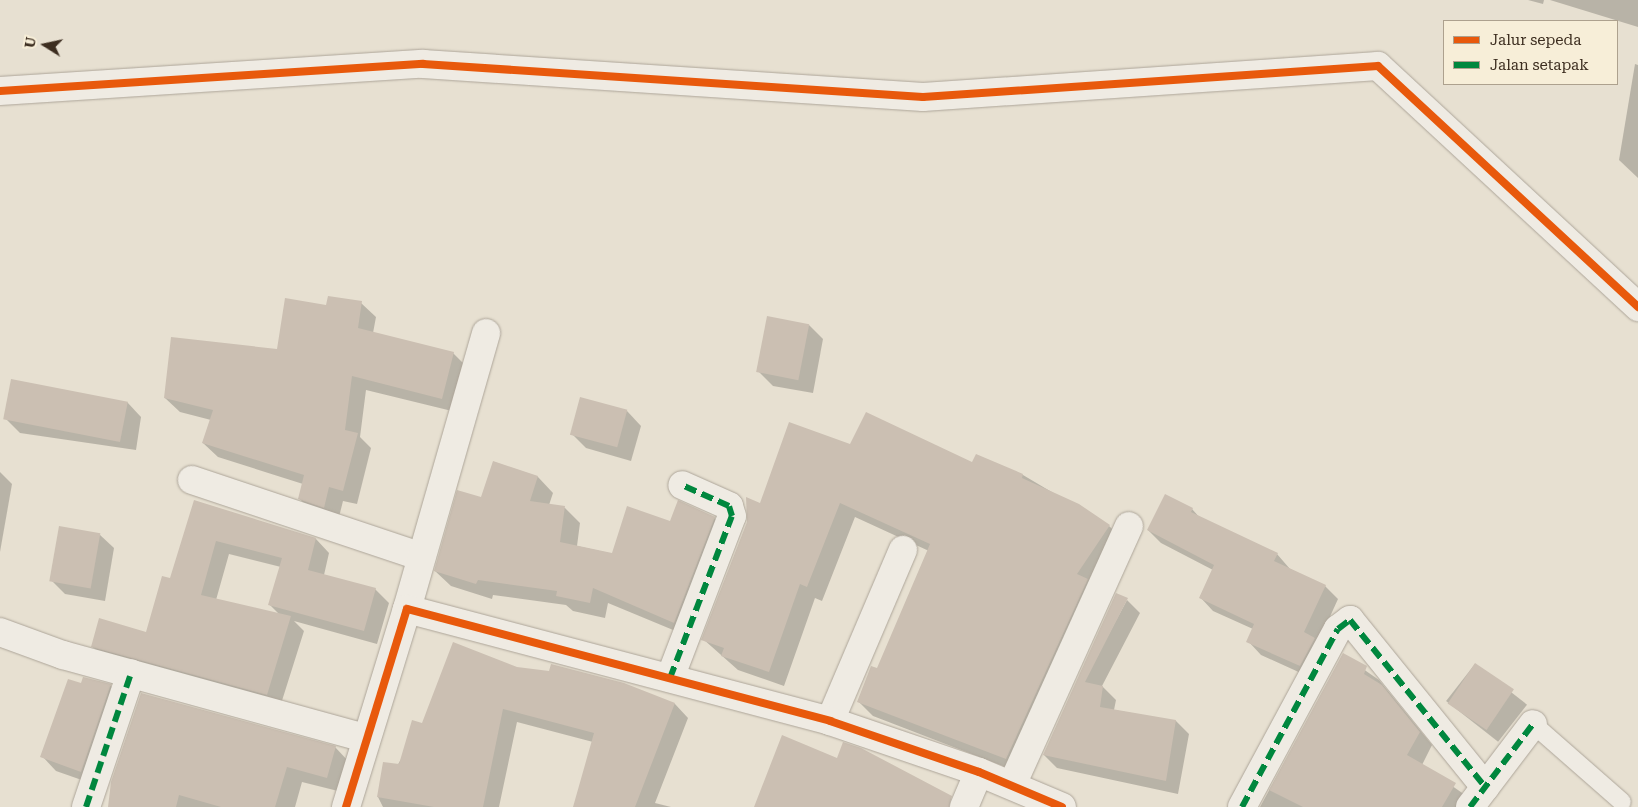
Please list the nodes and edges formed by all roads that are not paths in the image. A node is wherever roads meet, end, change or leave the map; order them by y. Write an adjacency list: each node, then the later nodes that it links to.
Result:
1 (0, 91): 2 (street)
2 (1638, 307)
3 (486, 333): 8 (street)
4 (192, 480): 8 (street)
5 (682, 485): 12 (street)
6 (1129, 526): 17 (street)
7 (903, 550): 13 (street)
8 (418, 556): 9 (street)
9 (407, 609): 12 (street); 15 (street)
10 (0, 632): 11 (street)
11 (131, 673): 15 (street); 20 (street)
12 (670, 678): 13 (street)
13 (830, 721): 16 (street)
14 (1532, 724): 18 (street); 19 (lane)
15 (365, 738): 21 (street)
16 (979, 772): 17 (street); 22 (street)
17 (1012, 785): 23 (street)
18 (1478, 797): 24 (street)
19 (1622, 802)
20 (86, 807)
21 (346, 807)
22 (964, 807)
23 (1062, 807)
24 (1242, 807)

